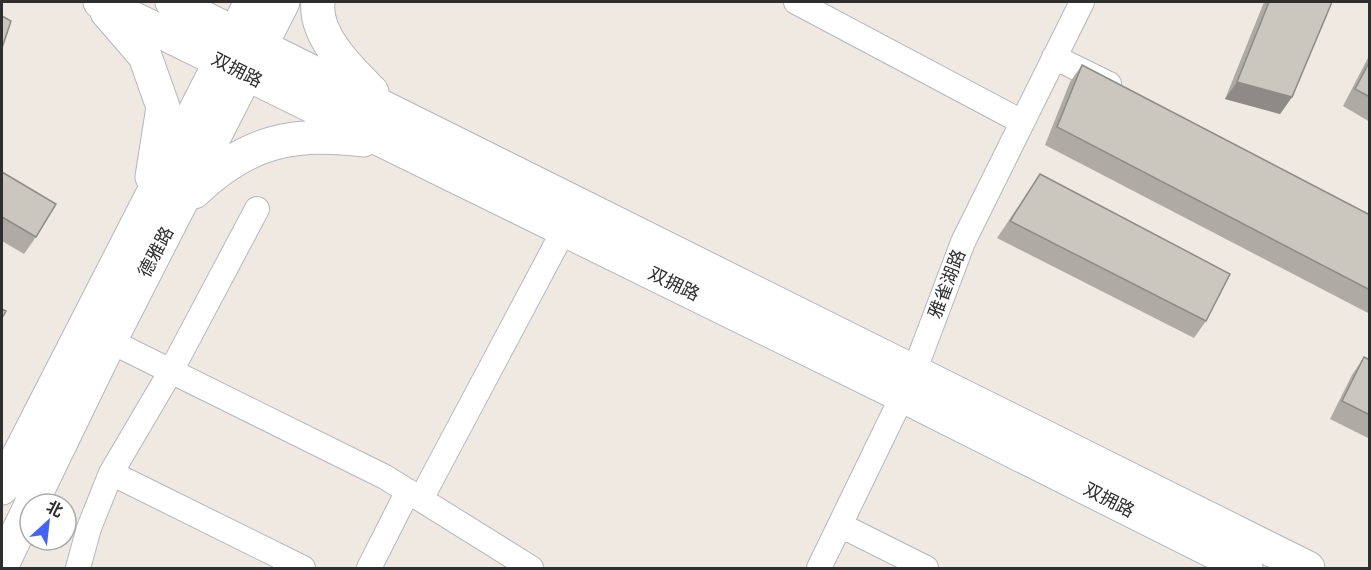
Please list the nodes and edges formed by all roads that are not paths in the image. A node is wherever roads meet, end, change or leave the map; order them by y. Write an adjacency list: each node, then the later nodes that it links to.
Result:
1 (99, 2): 10 (main road, 双拥路); 16 (main road)
2 (172, 2): 8 (main road, 双拥路)
3 (251, 2): 8 (main road, 德雅路)
4 (283, 2): 8 (main road, 德雅路)
5 (318, 2): 12 (main road)
6 (796, 2): 13 (street)
7 (1082, 2): 9 (street, 雅雀湖路)
8 (249, 40): 10 (main road, 德雅路); 12 (main road, 双拥路)
9 (1054, 57): 11 (street); 13 (street, 雅雀湖路)
10 (234, 69): 14 (main road, 双拥路); 15 (main road, 德雅路); 16 (main road, 德雅路)
11 (1128, 94)
12 (390, 110): 21 (main road, 双拥路)
13 (1022, 122): 21 (street, 雅雀湖路)
14 (387, 143): 15 (main road); 18 (main road, 双拥路)
15 (181, 204): 19 (main road, 德雅路)
16 (147, 206): 23 (main road, 德雅路)
17 (256, 209): 20 (street)
18 (564, 230): 21 (main road, 双拥路); 25 (street)
19 (110, 341): 20 (street); 24 (main road, 德雅路)
20 (171, 371): 22 (street); 25 (street)
21 (908, 384): 26 (street, 雅雀湖路); 35 (main road, 双拥路); 36 (main road, 双拥路)
22 (111, 473): 29 (street); 30 (street)
23 (2, 488)
24 (37, 492)
25 (414, 495): 31 (street); 32 (street)
26 (840, 525): 33 (street, 雅雀湖路); 34 (street)
27 (18, 532): 28 (main road, 德雅路)
28 (2, 565)
29 (79, 568)
30 (303, 568)
31 (369, 568)
32 (531, 568)
33 (819, 568)
34 (926, 568)
35 (1246, 568)
36 (1308, 568)

